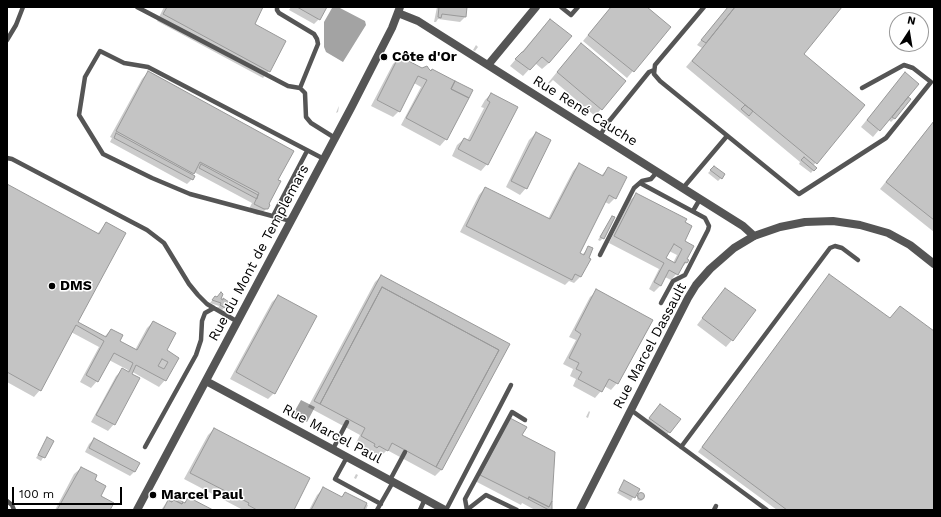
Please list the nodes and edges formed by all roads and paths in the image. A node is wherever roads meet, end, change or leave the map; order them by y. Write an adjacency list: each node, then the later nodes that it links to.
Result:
1 (22, 7): 9 (lane)
2 (137, 7): 12 (lane)
3 (277, 7): 12 (lane)
4 (536, 7): 10 (street)
5 (561, 7): 6 (lane)
6 (578, 7)
7 (704, 7): 11 (lane)
8 (399, 10): 10 (street, Rue René Cauche); 16 (street, Rue du Mont de Templemars)
9 (7, 40)
10 (488, 65): 14 (street, Rue René Cauche)
11 (654, 70): 14 (lane); 15 (lane)
12 (300, 88): 16 (lane)
13 (862, 88): 15 (lane)
14 (600, 136): 20 (street, Rue René Cauche)
15 (727, 136): 22 (lane)
16 (335, 138): 19 (street, Rue du Mont de Templemars)
17 (307, 151): 19 (lane); 25 (lane); 25 (lane)
18 (7, 158): 32 (lane)
19 (324, 159): 26 (street, Rue du Mont de Templemars)
20 (657, 172): 21 (lane); 22 (street, Rue René Cauche)
21 (640, 182): 24 (lane); 28 (lane)
22 (683, 188): 23 (street, Rue René Cauche)
23 (700, 199): 24 (lane); 27 (street, Rue René Cauche)
24 (694, 211): 31 (lane)
25 (273, 216): 26 (lane)
26 (292, 221): 33 (street, Rue du Mont de Templemars)
27 (754, 236): 30 (street, Rue Marcel Dassault); 36 (street, Rue Marcel Dassault)
28 (600, 255)
29 (858, 260): 40 (lane)
30 (934, 264)
31 (661, 303)
32 (214, 308): 33 (lane); 39 (lane)
33 (238, 322): 34 (street, Rue du Mont de Templemars)
34 (206, 381): 41 (street, Rue Marcel Paul); 51 (street, Rue du Mont de Templemars)
35 (511, 385): 54 (lane)
36 (631, 410): 40 (lane); 49 (street, Rue Marcel Dassault)
37 (526, 420): 48 (lane)
38 (347, 422): 41 (lane)
39 (146, 447)
40 (681, 447): 56 (lane)
41 (333, 449): 43 (street, Rue Marcel Paul)
42 (405, 452): 44 (lane)
43 (347, 457): 44 (street, Rue Marcel Paul); 47 (lane)
44 (392, 481): 45 (street, Rue Marcel Paul); 47 (lane)
45 (425, 499): 53 (lane); 54 (street, Rue Marcel Paul)
46 (7, 501): 50 (lane)
47 (381, 504): 52 (lane)
48 (468, 509): 55 (lane)
49 (583, 509)
50 (14, 510)
51 (137, 510)
52 (377, 510)
53 (420, 510)
54 (446, 510)
55 (517, 510)
56 (766, 510)

